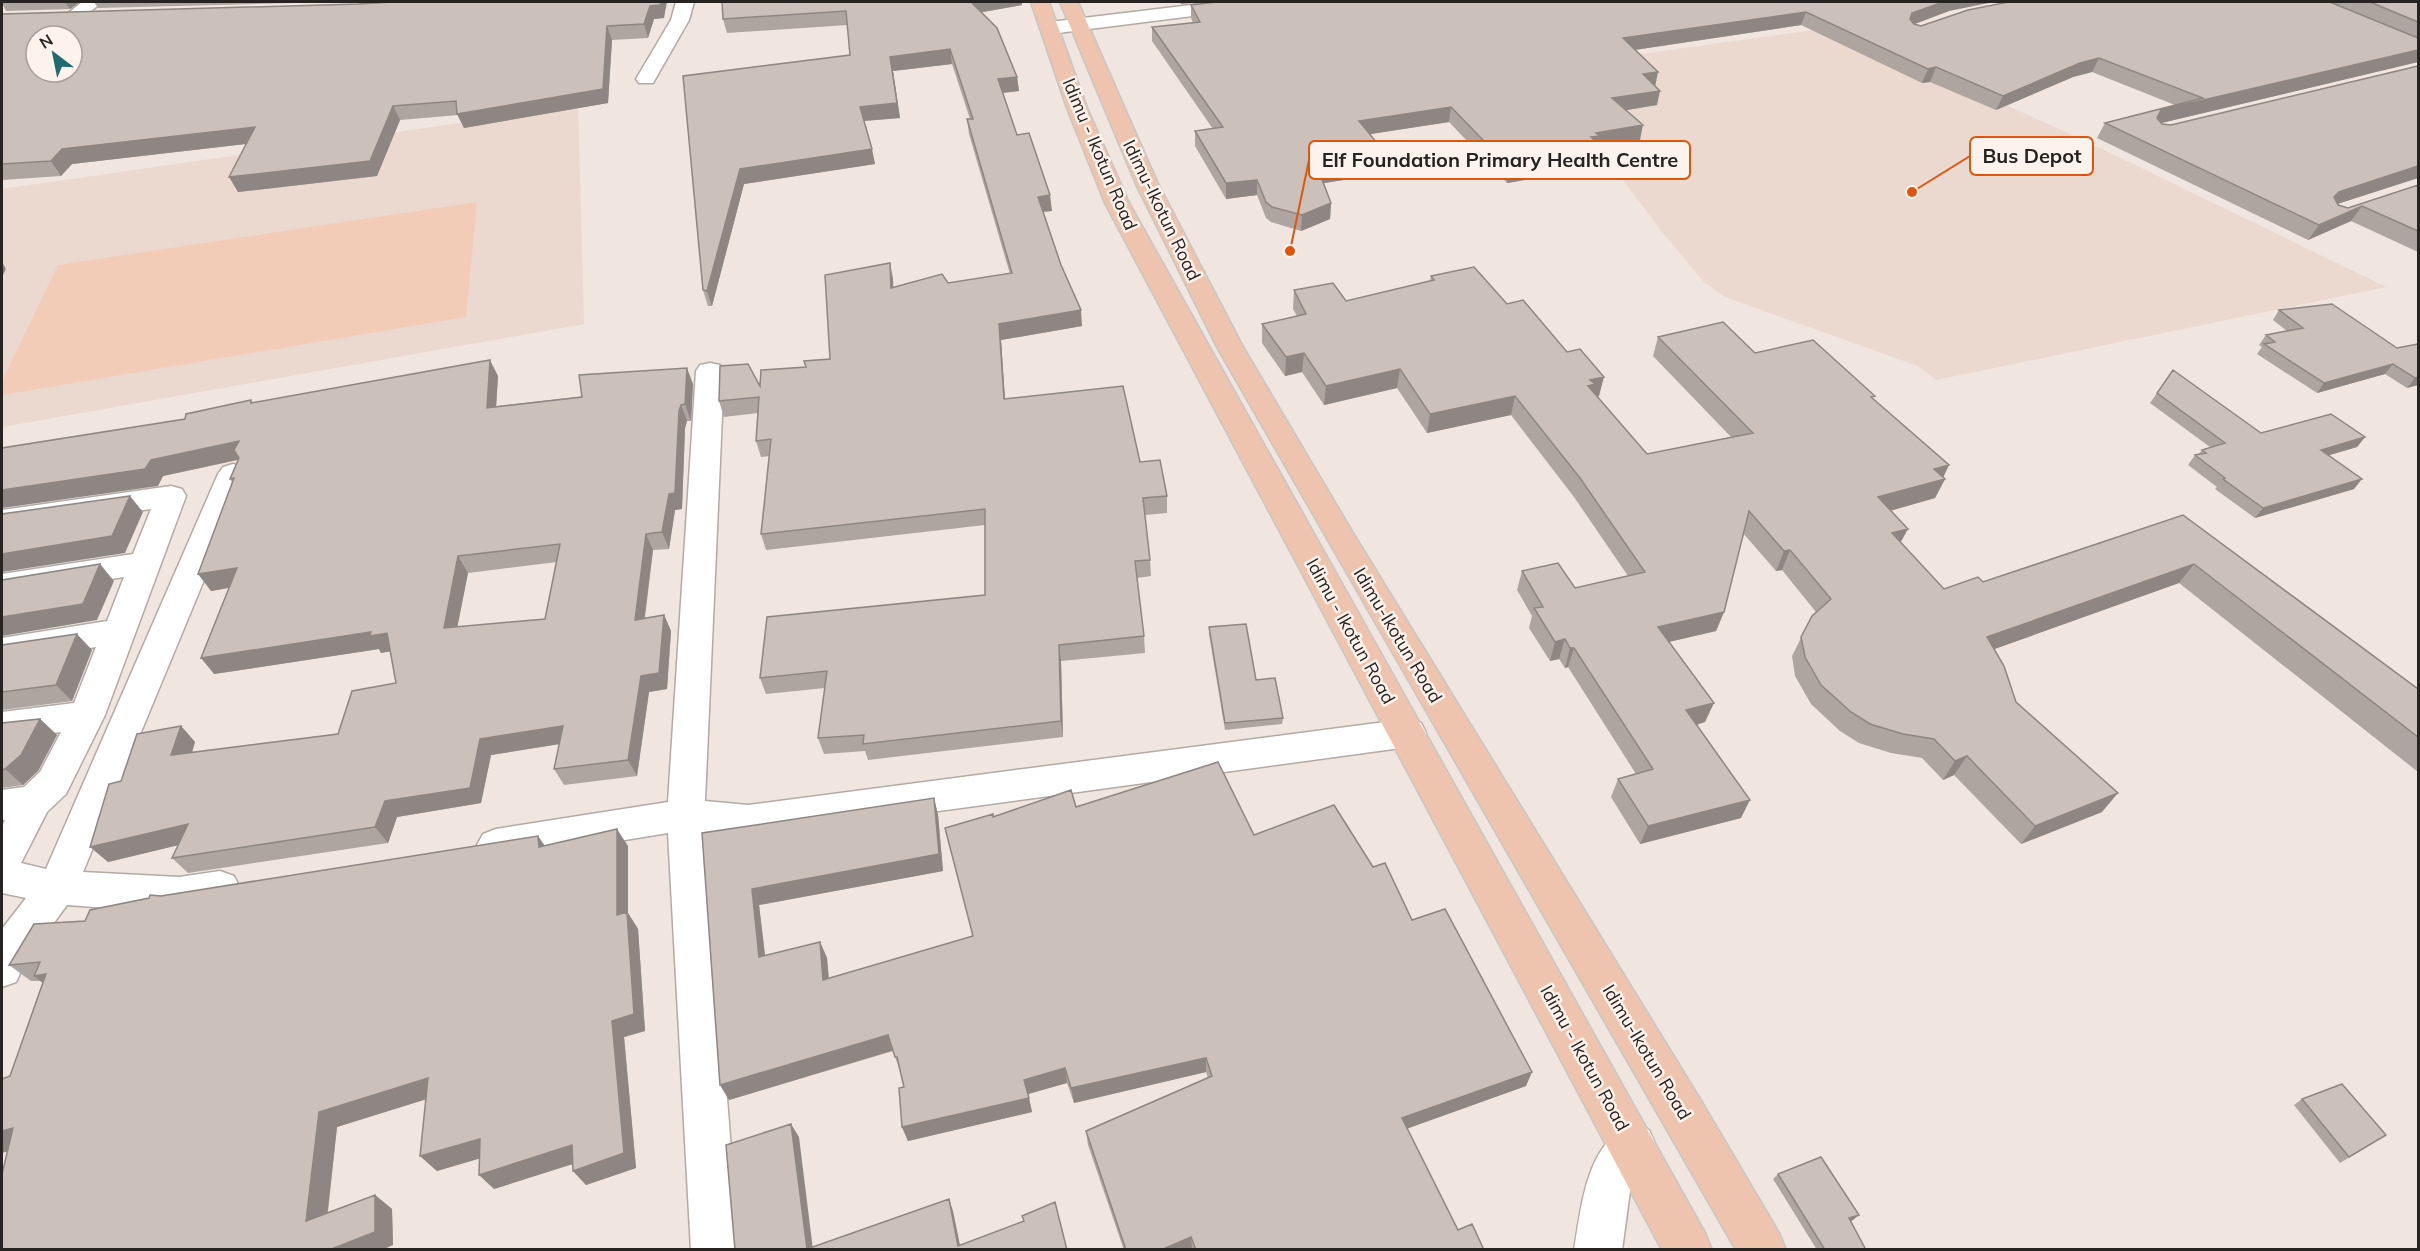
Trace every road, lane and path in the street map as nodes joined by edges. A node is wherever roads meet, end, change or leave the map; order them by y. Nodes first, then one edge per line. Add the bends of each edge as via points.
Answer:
1 (93, 2) edge
2 (685, 2) edge
3 (1256, 2) edge
4 (1059, 14) edge
5 (70, 19) edge
6 (646, 79) dead end
7 (710, 371) dead end
8 (233, 474) edge
9 (2, 520) edge
10 (146, 563) junction
11 (2, 585) edge
12 (120, 631) junction
13 (1396, 631) junction
14 (1356, 639) junction
15 (2, 650) edge
16 (87, 715) junction
17 (2, 726) edge
18 (1407, 733) junction
19 (17, 803) edge
20 (686, 815) junction
21 (462, 850) edge
22 (2, 862) edge
23 (2, 876) edge
24 (250, 883) edge
25 (57, 888) junction
26 (2, 969) edge
27 (1633, 1146) junction
28 (715, 1250) edge
29 (1598, 1250) edge
30 (1688, 1250) edge
31 (1762, 1250) edge

1 - 5 street
2 - 6 street via 680,20
3 - 4 street
4 - 13 main road, Idimu-Ikotun Road via 1202,294
4 - 14 main road, Idimu - Ikotun Road via 1077,108 1117,202
7 - 20 street
8 - 25 street
9 - 10 street via 171,496
10 - 11 street
10 - 12 street
12 - 15 street
12 - 16 street
13 - 14 main road
13 - 31 main road, Idimu-Ikotun Road
14 - 18 main road, Idimu - Ikotun Road
16 - 17 street
16 - 19 street via 53,783
18 - 20 street via 748,821
18 - 27 main road, Idimu - Ikotun Road
19 - 22 street
20 - 21 street
20 - 28 street
23 - 25 street
24 - 25 street via 179,894
25 - 26 street via 9,951
27 - 29 street via 1608,1184
27 - 30 main road, Idimu - Ikotun Road

